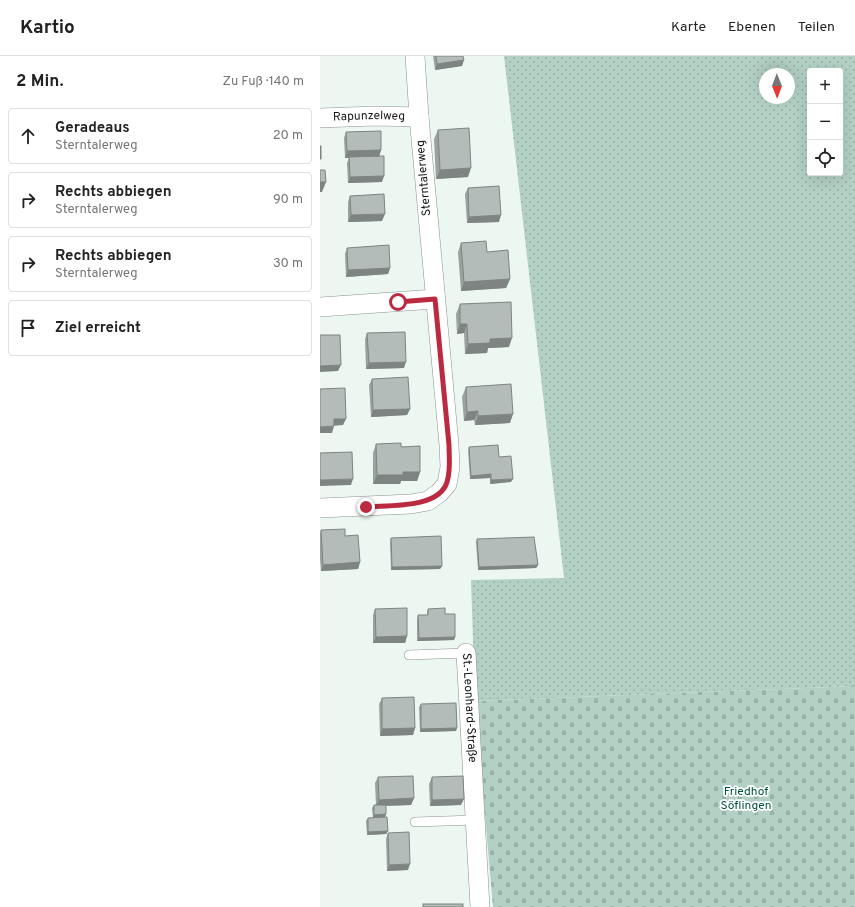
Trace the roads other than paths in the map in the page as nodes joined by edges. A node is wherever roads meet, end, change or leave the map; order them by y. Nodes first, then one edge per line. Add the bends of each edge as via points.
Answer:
1 (415, 56) edge
2 (419, 117) junction
3 (320, 118) edge
4 (435, 299) junction
5 (320, 307) edge
6 (320, 508) edge
7 (466, 653) joint
8 (409, 655) dead end
9 (475, 820) junction
10 (414, 822) dead end
11 (480, 907) edge

1 - 2 street, Sterntalerweg
2 - 3 street, Rapunzelweg
2 - 4 street, Sterntalerweg
4 - 5 street
4 - 6 street, Sterntalerweg via 449,445 450,467 447,484 440,493 428,501
7 - 8 lane, St.-Leonhard-Straße
7 - 9 street, St.-Leonhard-Straße
9 - 10 lane
9 - 11 street, St.-Leonhard-Straße

